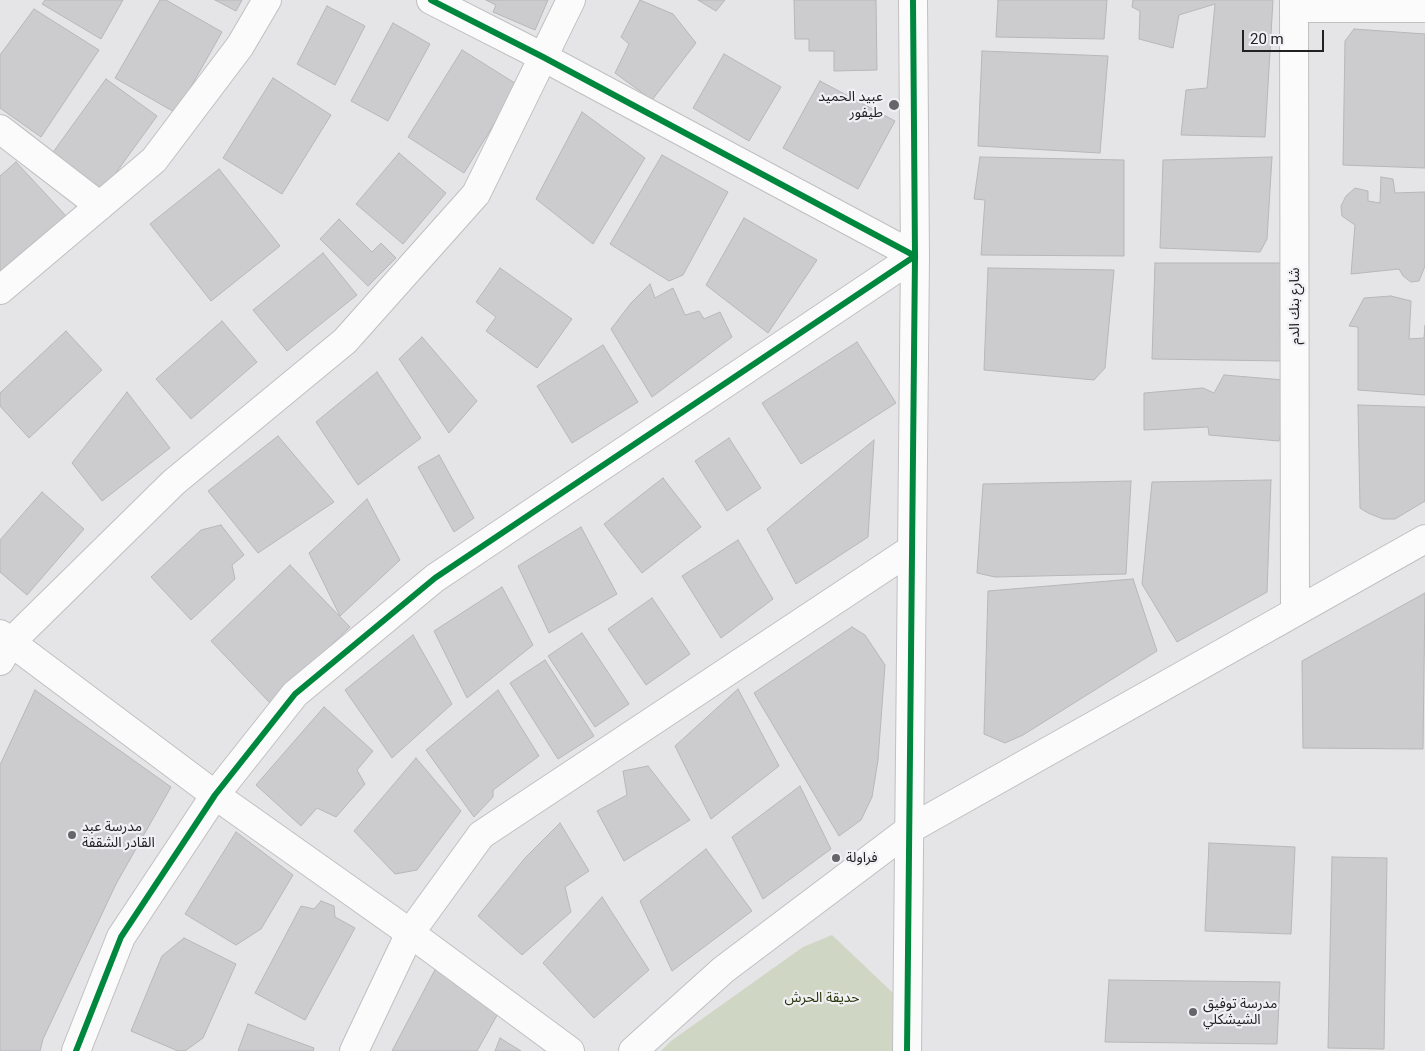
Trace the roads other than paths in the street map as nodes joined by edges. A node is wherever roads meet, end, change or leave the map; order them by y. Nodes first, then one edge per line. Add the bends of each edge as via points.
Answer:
1 (267, 0) edge
2 (431, 0) edge
3 (571, 0) edge
4 (913, 0) edge
5 (1294, 4) edge
6 (1425, 8) edge
7 (543, 57) junction
8 (0, 129) edge
9 (100, 206) junction
10 (915, 256) junction
11 (0, 290) edge
12 (1425, 539) edge
13 (912, 549) junction
14 (1295, 612) junction
15 (4, 646) edge
16 (215, 795) junction
17 (910, 829) junction
18 (410, 933) junction
19 (76, 1051) edge
20 (354, 1051) edge
21 (570, 1051) edge
22 (633, 1051) edge
23 (907, 1051) edge

1 - 9 street via 240,46 154,160
2 - 7 street
3 - 7 street
4 - 10 street
5 - 6 street
5 - 14 street, شارع بنك الدم
7 - 10 street
7 - 15 street via 476,194 345,341 174,482
8 - 9 street
9 - 11 street
10 - 13 street
10 - 16 street via 434,578 295,694
12 - 14 street
13 - 17 street
13 - 18 street via 482,835
14 - 17 street
15 - 16 street
16 - 18 street
16 - 19 street via 121,936
17 - 22 street via 723,970
17 - 23 street
18 - 20 street
18 - 21 street

